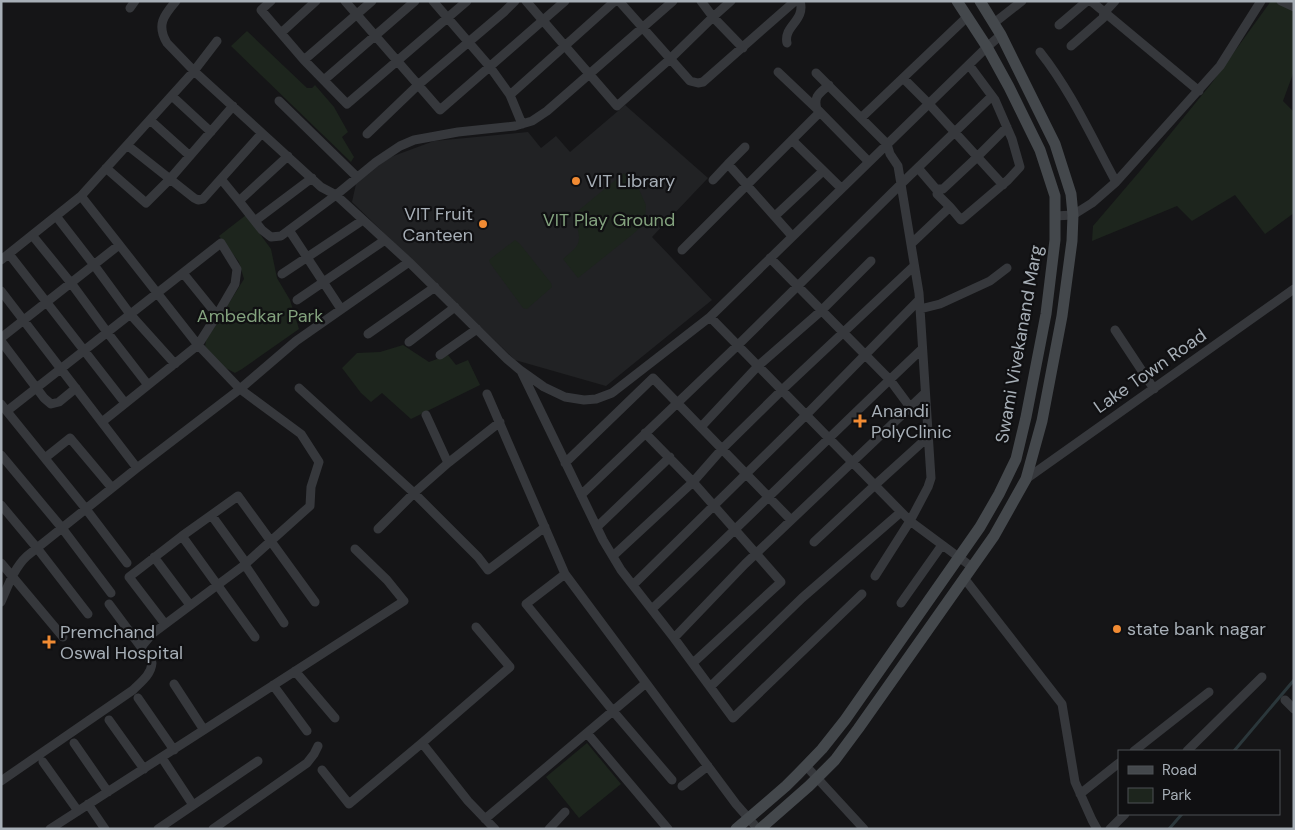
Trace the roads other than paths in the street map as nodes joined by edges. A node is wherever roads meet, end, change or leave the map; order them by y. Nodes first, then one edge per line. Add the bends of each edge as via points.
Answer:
1 (176, 1) edge
2 (271, 1) edge
3 (316, 1) edge
4 (345, 1) edge
5 (372, 1) edge
6 (415, 1) edge
7 (434, 1) edge
8 (467, 1) edge
9 (515, 1) edge
10 (526, 1) edge
11 (565, 1) edge
12 (615, 1) edge
13 (619, 1) edge
14 (673, 1) edge
15 (702, 1) edge
16 (731, 1) edge
17 (795, 1) edge
18 (800, 1) edge
19 (957, 1) edge
20 (980, 1) edge
21 (1022, 1) edge
22 (1087, 1) edge
23 (1091, 1) edge
24 (1115, 1) edge
25 (1261, 1) edge
26 (1281, 1) edge
27 (1294, 7) edge
28 (1104, 13) junction
29 (357, 14) junction
30 (713, 16) junction
31 (967, 16) junction
32 (448, 18) junction
33 (543, 21) junction
34 (994, 23) junction
35 (1059, 26) dead end
36 (642, 28) junction
37 (281, 32) junction
38 (1000, 35) junction
39 (376, 36) junction
40 (217, 41) dead end
41 (468, 42) junction
42 (787, 43) dead end
43 (565, 46) junction
44 (1071, 46) dead end
45 (987, 47) junction
46 (743, 48) junction
47 (1040, 52) dead end
48 (670, 59) junction
49 (304, 60) junction
50 (398, 61) junction
51 (969, 65) junction
52 (490, 66) junction
53 (194, 71) junction
54 (778, 72) dead end
55 (816, 73) dead end
56 (589, 74) junction
57 (902, 78) junction
58 (324, 80) junction
59 (418, 85) junction
60 (829, 85) junction
61 (1199, 90) junction
62 (510, 95) junction
63 (172, 96) junction
64 (992, 96) junction
65 (279, 101) dead end
66 (929, 104) junction
67 (233, 106) junction
68 (818, 111) junction
69 (861, 118) junction
70 (150, 120) junction
71 (522, 124) junction
72 (1007, 127) junction
73 (211, 132) junction
74 (955, 132) junction
75 (262, 133) junction
76 (367, 134) dead end
77 (792, 140) junction
78 (887, 144) junction
79 (127, 145) junction
80 (745, 146) dead end
81 (190, 156) junction
82 (288, 156) junction
83 (977, 157) junction
84 (869, 162) junction
85 (728, 164) junction
86 (106, 168) junction
87 (918, 168) junction
88 (823, 171) junction
89 (357, 177) junction
90 (312, 178) junction
91 (221, 179) junction
92 (169, 180) junction
93 (712, 180) dead end
94 (1116, 182) junction
95 (901, 184) junction
96 (1003, 184) junction
97 (747, 185) junction
98 (841, 188) junction
99 (937, 194) dead end
100 (336, 195) junction
101 (80, 196) junction
102 (239, 201) junction
103 (950, 207) junction
104 (1073, 215) junction
105 (56, 216) junction
106 (775, 216) junction
107 (1055, 216) junction
108 (363, 220) junction
109 (255, 221) junction
110 (289, 230) junction
111 (32, 235) junction
112 (792, 236) junction
113 (385, 240) junction
114 (911, 244) junction
115 (119, 246) junction
116 (682, 250) dead end
117 (9, 254) junction
118 (307, 257) junction
119 (770, 258) junction
120 (1, 260) edge
121 (871, 261) dead end
122 (409, 262) junction
123 (94, 265) junction
124 (914, 266) junction
125 (1007, 268) dead end
126 (183, 273) junction
127 (282, 274) dead end
128 (72, 283) junction
129 (324, 283) junction
130 (798, 286) junction
131 (435, 287) junction
132 (1294, 289) edge
133 (1, 291) edge
134 (157, 293) junction
135 (297, 300) dead end
136 (47, 302) junction
137 (919, 305) junction
138 (454, 307) junction
139 (341, 309) junction
140 (821, 310) junction
141 (130, 314) junction
142 (217, 314) junction
143 (710, 317) junction
144 (24, 320) junction
145 (477, 329) junction
146 (1115, 330) dead end
147 (107, 332) junction
148 (843, 333) junction
149 (368, 334) dead end
150 (1, 339) edge
151 (409, 342) dead end
152 (198, 345) junction
153 (738, 345) junction
154 (922, 349) junction
155 (84, 351) junction
156 (440, 355) dead end
157 (865, 356) junction
158 (175, 364) junction
159 (758, 366) junction
160 (61, 369) junction
161 (520, 370) junction
162 (890, 380) junction
163 (148, 385) junction
164 (36, 388) junction
165 (76, 388) junction
166 (299, 388) dead end
167 (240, 389) junction
168 (1154, 389) junction
169 (782, 390) junction
170 (925, 393) junction
171 (487, 394) dead end
172 (125, 403) junction
173 (677, 403) junction
174 (910, 407) junction
175 (4, 408) edge
176 (426, 415) dead end
177 (806, 415) junction
178 (102, 422) junction
179 (500, 422) junction
180 (701, 427) junction
181 (645, 433) junction
182 (928, 437) junction
183 (829, 438) junction
184 (722, 449) junction
185 (1, 455) edge
186 (670, 457) junction
187 (45, 458) junction
188 (853, 462) junction
189 (448, 463) junction
190 (566, 463) junction
191 (137, 468) junction
192 (746, 473) junction
193 (1026, 479) junction
194 (693, 482) junction
195 (875, 485) junction
196 (112, 488) junction
197 (414, 493) junction
198 (581, 495) junction
199 (769, 497) junction
200 (1, 505) edge
201 (714, 505) junction
202 (86, 509) junction
203 (901, 512) junction
204 (212, 516) junction
205 (791, 520) junction
206 (910, 521) junction
207 (545, 527) junction
208 (597, 527) junction
209 (62, 528) junction
210 (378, 529) dead end
211 (736, 530) junction
212 (182, 536) junction
213 (271, 542) junction
214 (814, 542) dead end
215 (942, 545) junction
216 (37, 548) junction
217 (355, 548) dead end
218 (756, 554) junction
219 (613, 556) junction
220 (154, 557) junction
221 (959, 558) junction
222 (1, 562) edge
223 (126, 563) dead end
224 (245, 564) junction
225 (972, 568) junction
226 (565, 574) junction
227 (12, 576) junction
228 (875, 576) dead end
229 (964, 578) junction
230 (218, 585) junction
231 (632, 585) junction
232 (112, 592) dead end
233 (862, 594) dead end
234 (1, 602) edge
235 (315, 602) dead end
236 (900, 603) dead end
237 (109, 604) dead end
238 (190, 605) junction
239 (652, 609) junction
240 (88, 614) dead end
241 (284, 623) dead end
242 (165, 624) junction
243 (476, 627) dead end
244 (64, 637) dead end
245 (254, 637) dead end
246 (674, 638) junction
247 (141, 648) junction
248 (693, 663) junction
249 (295, 671) junction
250 (1262, 677) dead end
251 (646, 683) junction
252 (174, 684) dead end
253 (273, 685) junction
254 (710, 687) junction
255 (1209, 692) dead end
256 (138, 698) dead end
257 (1285, 700) dead end
258 (1294, 709) edge
259 (613, 711) junction
260 (335, 718) dead end
261 (109, 720) dead end
262 (204, 730) junction
263 (307, 731) dead end
264 (587, 733) junction
265 (74, 743) dead end
266 (422, 743) junction
267 (318, 746) dead end
268 (174, 750) junction
269 (1135, 750) edge
270 (1188, 750) edge
271 (162, 758) junction
272 (258, 761) dead end
273 (43, 762) dead end
274 (1118, 764) edge
275 (708, 766) junction
276 (806, 766) junction
277 (144, 769) junction
278 (322, 770) dead end
279 (817, 778) junction
280 (672, 780) dead end
281 (1, 781) edge
282 (682, 786) dead end
283 (108, 792) junction
284 (1080, 794) junction
285 (88, 804) junction
286 (193, 805) junction
287 (78, 811) junction
288 (565, 812) dead end
289 (1124, 815) edge
290 (748, 818) junction
291 (485, 819) junction
292 (50, 829) edge
293 (105, 829) edge
294 (158, 829) edge
295 (212, 829) edge
296 (495, 829) edge
297 (549, 829) edge
298 (668, 829) edge
299 (736, 829) edge
300 (759, 829) edge
301 (864, 829) edge
302 (1097, 829) edge
303 (1110, 829) edge

1 - 53 street via 163,19 162,32 167,43
2 - 37 street via 262,10
3 - 37 street
4 - 29 street
5 - 29 street
6 - 39 street
7 - 32 street
8 - 32 street
9 - 41 street
10 - 33 street
11 - 33 street
12 - 43 street
13 - 36 street
14 - 36 street
15 - 30 street
16 - 30 street
17 - 46 street
18 - 42 street via 801,12 788,32
19 - 31 main road, Swami Vivekanand Marg
20 - 34 main road, Swami Vivekanand Marg
21 - 34 street
22 - 35 street
23 - 28 street
24 - 28 street
25 - 61 street via 1220,66
26 - 27 street
28 - 44 street via 1103,18
28 - 61 street
29 - 39 street
29 - 49 street
30 - 46 street
30 - 48 street
31 - 45 main road, Swami Vivekanand Marg
31 - 57 street
32 - 41 street
32 - 50 street
33 - 43 street
33 - 52 street
34 - 38 main road, Swami Vivekanand Marg
36 - 48 street
36 - 56 street
37 - 49 street
38 - 45 street
38 - 104 main road, Swami Vivekanand Marg via 1055,144 1071,194
39 - 50 street
39 - 58 street
40 - 53 street
41 - 52 street
41 - 59 street
43 - 56 street
43 - 62 street
45 - 51 street
45 - 107 main road, Swami Vivekanand Marg via 1040,150 1055,196
46 - 48 street via 698,83 690,81
47 - 94 street via 1053,68
48 - 56 street via 617,106
49 - 58 street
50 - 58 street via 347,104
50 - 59 street
51 - 64 street
51 - 66 street
52 - 59 street via 440,110
52 - 62 street
53 - 63 street
53 - 67 street
54 - 68 street
55 - 60 street
56 - 71 street via 547,111
57 - 66 street
57 - 69 street
59 - 76 street
60 - 68 street via 816,98
60 - 69 street
61 - 94 street
62 - 71 street
63 - 70 street
63 - 73 street
64 - 72 street
64 - 74 street
65 - 89 street
66 - 74 street
66 - 78 street
67 - 73 street
67 - 75 street
68 - 77 street
68 - 84 street
69 - 78 street
70 - 79 street
70 - 81 street
71 - 89 street via 414,140 400,146
72 - 83 street
72 - 96 street via 1020,167
73 - 81 street
74 - 83 street
74 - 87 street
75 - 82 street
75 - 91 street
77 - 88 street
77 - 97 street
78 - 84 street
78 - 95 street via 898,166
79 - 86 street
79 - 92 street
80 - 85 street
81 - 92 street
82 - 90 street
82 - 102 street
83 - 87 street via 943,189 936,188
83 - 96 street
84 - 98 street
85 - 93 street
85 - 97 street
86 - 92 street via 146,203
86 - 101 street
87 - 95 street
88 - 98 street
88 - 106 street
89 - 100 street
90 - 100 street
90 - 109 street
91 - 92 street via 203,199 198,200
91 - 102 street
94 - 104 street
95 - 114 street
95 - 130 street
96 - 103 street via 961,220
97 - 106 street
97 - 116 street
98 - 112 street
99 - 103 street
100 - 108 street
100 - 110 street
101 - 105 street
101 - 115 street
102 - 109 street
103 - 114 street
104 - 107 street
104 - 193 main road, Swami Vivekanand Marg via 1062,316 1042,421
105 - 111 street
105 - 123 street
106 - 112 street
107 - 221 main road, Swami Vivekanand Marg via 1046,314 1016,459 980,527
108 - 113 street
108 - 118 street
109 - 110 street via 271,238
110 - 118 street
111 - 117 street
111 - 128 street
112 - 119 street
113 - 122 street
113 - 129 street
114 - 124 street
115 - 123 street
115 - 134 street
117 - 120 street
117 - 136 street
118 - 127 street
118 - 129 street
119 - 130 street
119 - 143 street
121 - 140 street
122 - 131 street
122 - 139 street
123 - 128 street
123 - 141 street
124 - 137 street
124 - 148 street
125 - 137 street via 990,281 940,304
126 - 134 street
126 - 142 street
126 - 142 street via 221,243 238,269 234,284
128 - 136 street
128 - 147 street
129 - 135 street
129 - 139 street
130 - 140 street
130 - 153 street
131 - 138 street
131 - 149 street
132 - 168 street, Lake Town Road
133 - 144 street
134 - 141 street
134 - 152 street
136 - 144 street
136 - 155 street
137 - 154 street
137 - 157 street
138 - 145 street
138 - 151 street
139 - 167 street via 296,341
140 - 148 street
140 - 159 street
141 - 147 street
141 - 158 street
142 - 152 street
143 - 153 street
143 - 161 street via 612,393 565,397
144 - 150 street
144 - 160 street
145 - 156 street
145 - 161 street
146 - 168 street
147 - 155 street
147 - 163 street
148 - 157 street
148 - 169 street
150 - 164 street
152 - 158 street
152 - 167 street
153 - 159 street
153 - 173 street
154 - 162 street
154 - 170 street
155 - 160 street
155 - 172 street
157 - 162 street
157 - 177 street
158 - 163 street
159 - 169 street
159 - 180 street
160 - 164 street
160 - 165 street
161 - 190 street
162 - 174 street
162 - 183 street
163 - 172 street
164 - 165 street via 51,404 59,402
164 - 175 street
165 - 178 street
166 - 197 street
167 - 191 street
167 - 213 street via 301,434 319,462 311,487 310,506
168 - 193 street, Lake Town Road
169 - 177 street
169 - 184 street
170 - 174 street
170 - 182 street
171 - 179 street
172 - 178 street
173 - 180 street
173 - 181 street
173 - 190 street via 653,378
174 - 188 street
175 - 187 street
176 - 189 street
177 - 183 street
177 - 192 street
178 - 191 street
179 - 189 street
179 - 207 street
180 - 184 street
181 - 186 street
181 - 198 street
182 - 195 street
182 - 206 street via 930,484
183 - 188 street
183 - 199 street
184 - 192 street
184 - 194 street
185 - 209 street
186 - 194 street
186 - 208 street
187 - 196 street via 70,438
187 - 202 street
188 - 195 street
188 - 205 street
189 - 197 street
190 - 198 street
191 - 196 street
192 - 199 street
192 - 201 street
193 - 225 main road, Swami Vivekanand Marg
194 - 201 street
194 - 219 street
195 - 203 street
195 - 214 street
196 - 202 street
197 - 207 street via 488,570
197 - 210 street
198 - 208 street
199 - 205 street
199 - 211 street
200 - 216 street
201 - 211 street
201 - 231 street
202 - 209 street
202 - 223 street
203 - 206 street
203 - 254 street via 802,598
204 - 212 street
204 - 213 street via 238,496
204 - 224 street
205 - 218 street
206 - 215 street
206 - 228 street
207 - 226 street
208 - 219 street
209 - 216 street
209 - 232 street
211 - 218 street
211 - 239 street
212 - 220 street
212 - 230 street
213 - 224 street
213 - 235 street
215 - 221 street
215 - 236 street
216 - 227 street via 23,559
216 - 240 street
217 - 249 street via 404,601
218 - 246 street
218 - 248 street via 781,582
219 - 231 street
220 - 238 street
220 - 242 street via 129,577
221 - 225 street
221 - 276 main road, Swami Vivekanand Marg via 844,720
222 - 227 street
224 - 230 street
224 - 241 street
225 - 229 main road, Swami Vivekanand Marg
226 - 251 street
226 - 259 street via 526,604
227 - 234 street
227 - 244 street
229 - 279 main road, Swami Vivekanand Marg via 858,730
229 - 284 street via 1062,704 1075,782
230 - 238 street
230 - 245 street
231 - 239 street
233 - 254 street via 733,718
237 - 247 street
238 - 242 street
239 - 246 street
242 - 247 street
243 - 266 street via 510,667
246 - 248 street
247 - 281 street via 152,667 133,690
248 - 254 street
249 - 253 street
249 - 260 street
250 - 270 street
251 - 259 street
251 - 275 street
252 - 262 street
253 - 262 street
253 - 263 street
255 - 269 street
256 - 268 street
257 - 258 street
259 - 264 street
259 - 280 street
261 - 277 street
262 - 268 street
264 - 291 street
264 - 298 street
265 - 283 street
266 - 278 street via 349,804
266 - 291 street
267 - 295 street via 307,762
268 - 271 street
271 - 277 street
271 - 286 street
272 - 286 street
273 - 287 street
274 - 284 street
275 - 282 street
275 - 290 street
276 - 279 street
276 - 290 main road, Swami Vivekanand Marg
277 - 283 street
279 - 300 main road, Swami Vivekanand Marg
279 - 301 street
283 - 285 street
284 - 302 street
285 - 287 street
285 - 293 street
286 - 294 street
287 - 292 street
288 - 297 street
289 - 303 street
290 - 299 main road, Swami Vivekanand Marg
290 - 300 street
291 - 296 street

